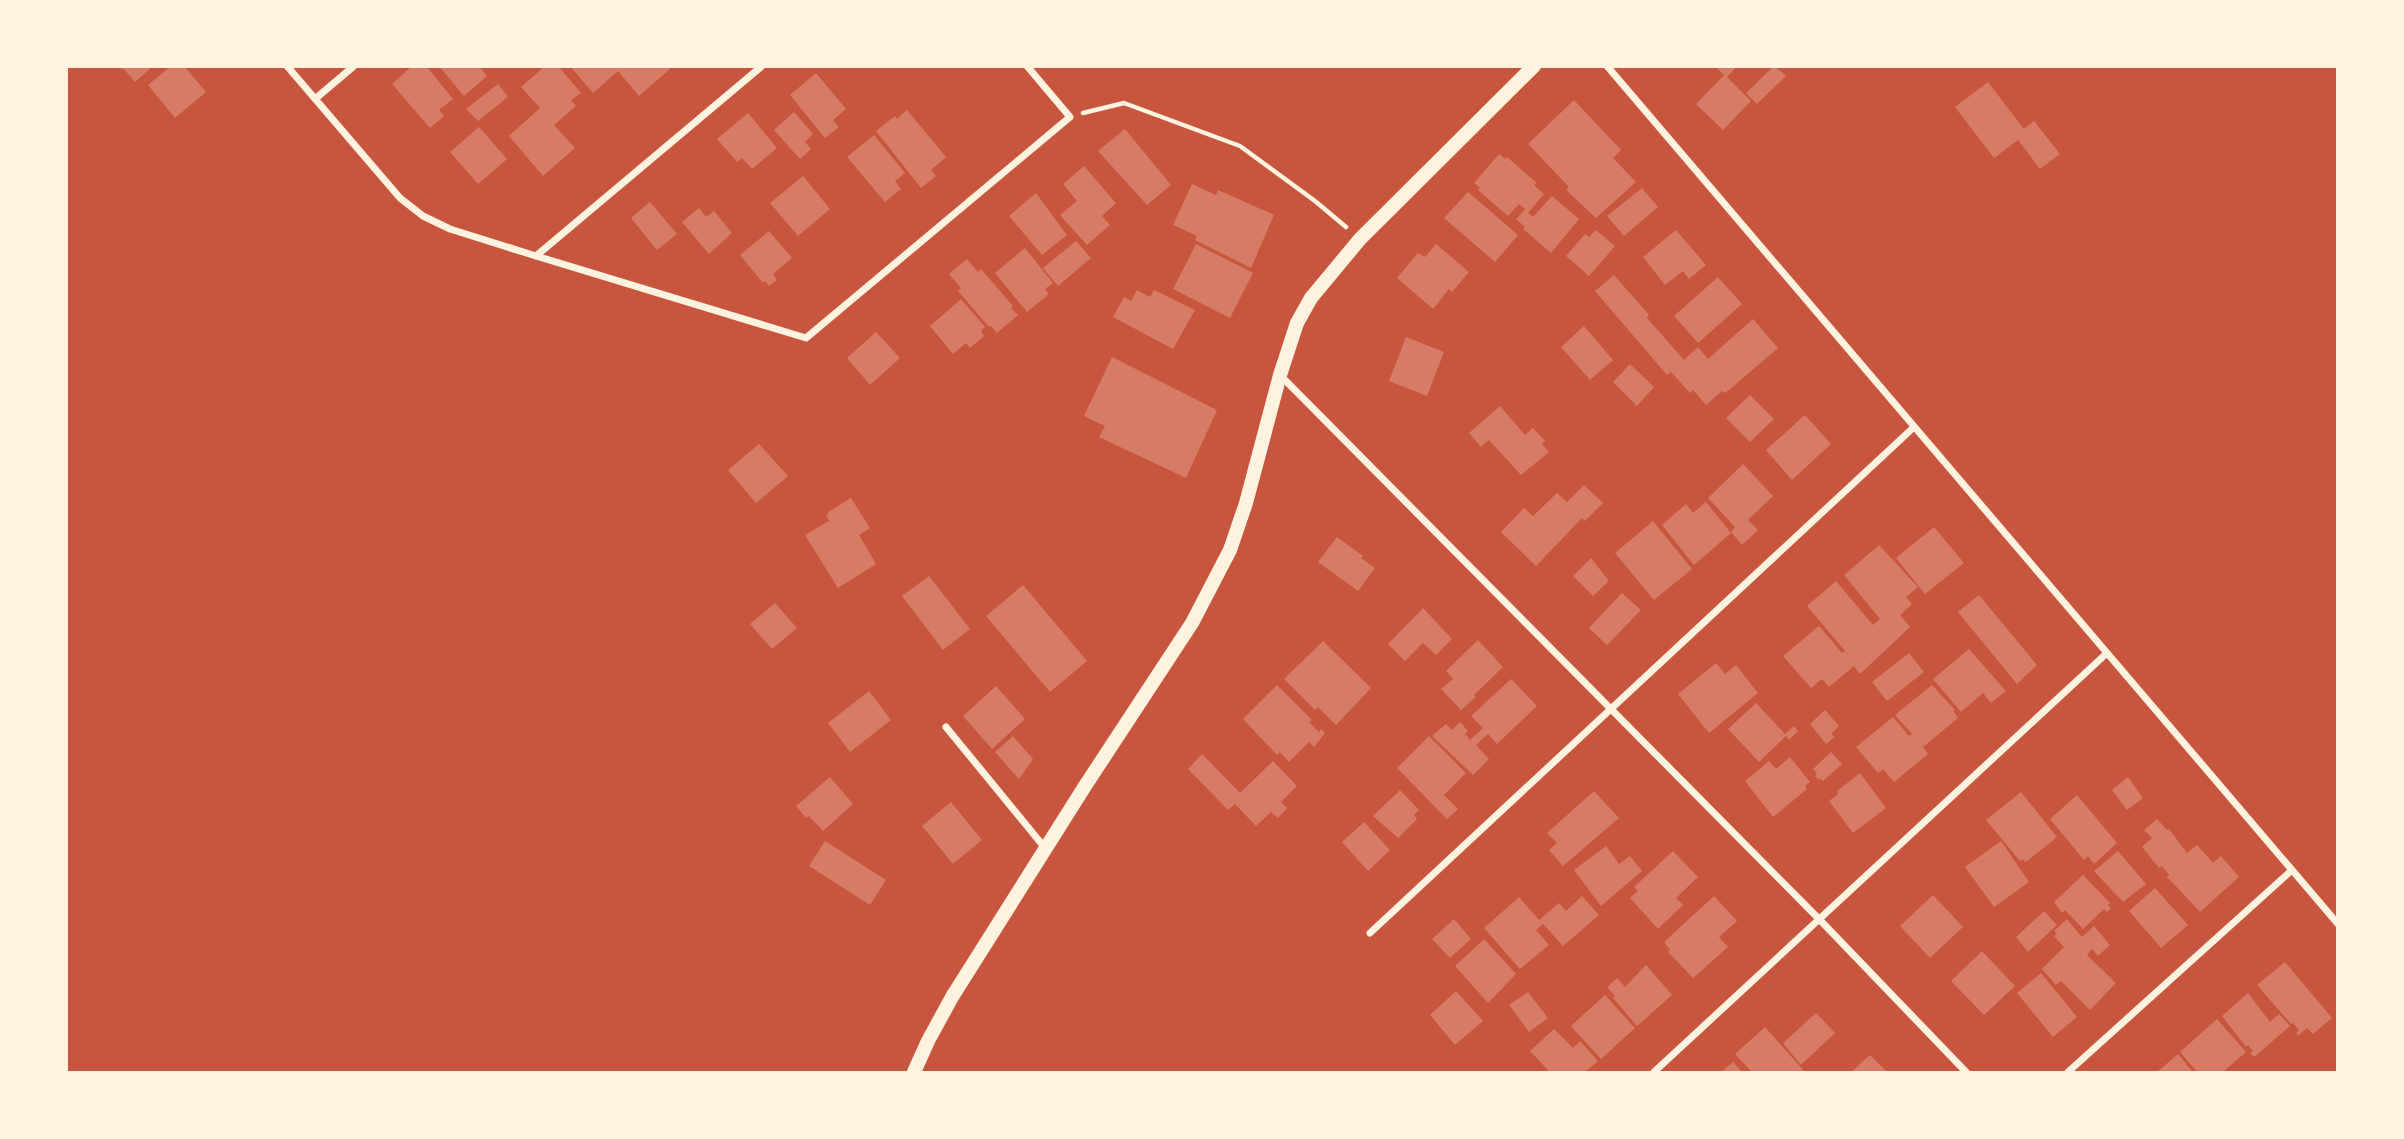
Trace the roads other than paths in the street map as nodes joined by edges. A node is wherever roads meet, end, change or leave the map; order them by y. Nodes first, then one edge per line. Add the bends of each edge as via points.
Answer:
1 (287, 66) edge
2 (354, 66) edge
3 (762, 66) edge
4 (1027, 66) edge
5 (1534, 66) edge
6 (1607, 66) edge
7 (315, 99) junction
8 (536, 256) junction
9 (1280, 375) junction
10 (1914, 427) junction
11 (2107, 653) junction
12 (1611, 709) junction
13 (946, 727) dead end
14 (1045, 849) junction
15 (2292, 870) junction
16 (1819, 919) junction
17 (2337, 924) edge
18 (1370, 933) dead end
19 (914, 1073) edge
20 (1654, 1073) edge
21 (1966, 1073) edge
22 (2068, 1073) edge

1 - 7 street
2 - 7 street
3 - 8 street
4 - 8 street via 1070,117 806,338
5 - 9 main road via 1360,239 1311,298 1297,323
6 - 10 street
7 - 8 street via 400,198 423,216
9 - 12 street
9 - 14 main road via 1230,550 1192,623
10 - 11 street
10 - 12 street
11 - 15 street
11 - 16 street
12 - 16 street
12 - 18 street
13 - 14 street
14 - 19 main road via 953,996
15 - 17 street
15 - 22 street
16 - 20 street
16 - 21 street

